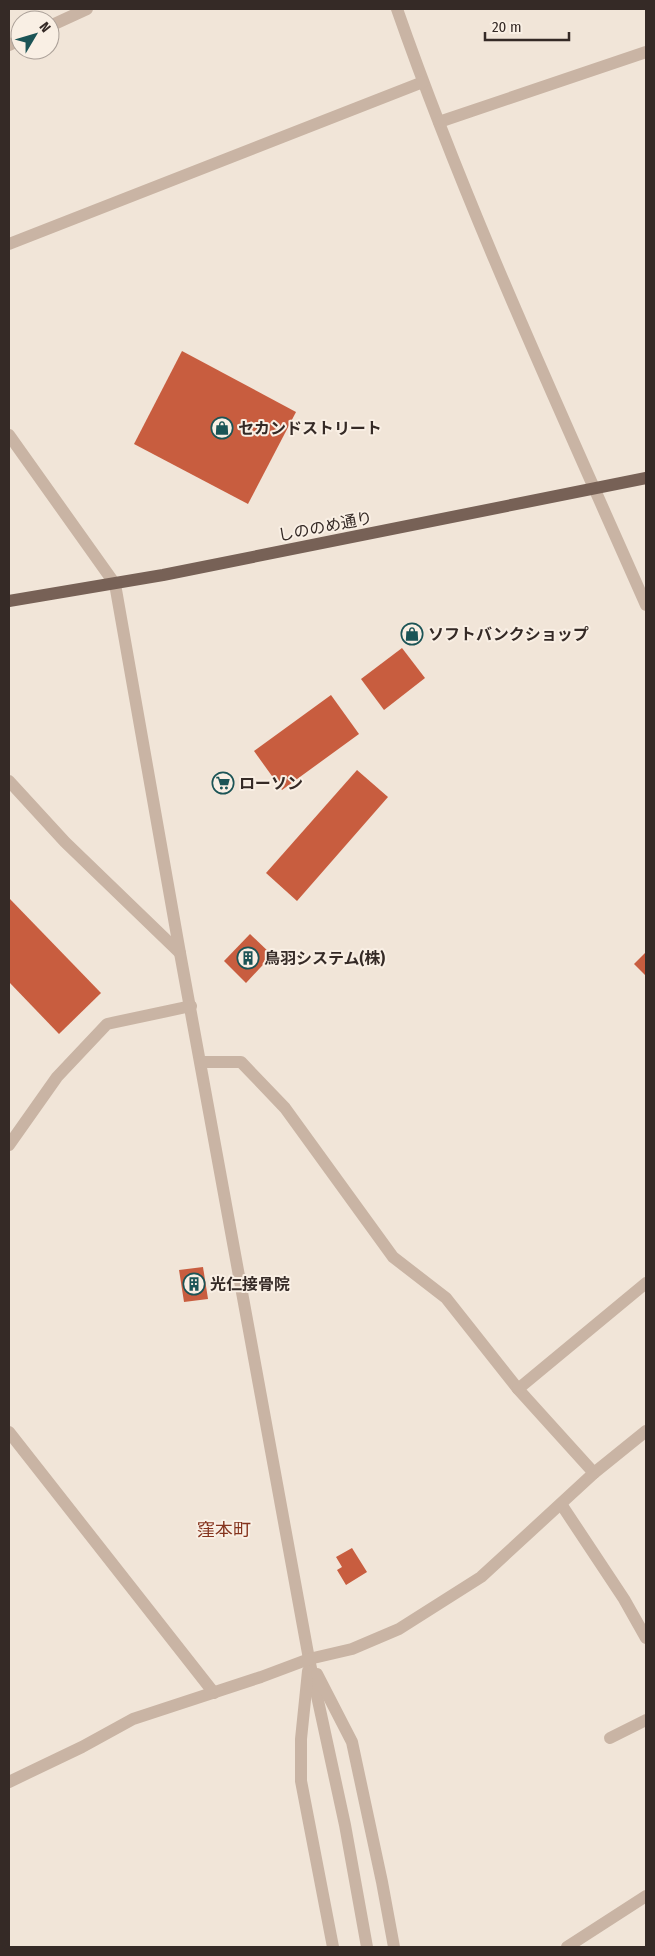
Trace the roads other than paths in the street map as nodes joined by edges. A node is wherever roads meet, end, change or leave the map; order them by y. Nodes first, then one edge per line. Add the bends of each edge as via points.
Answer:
1 (87, 9) edge
2 (397, 9) edge
3 (60, 21) edge
4 (646, 52) edge
5 (423, 82) junction
6 (439, 122) junction
7 (9, 244) edge
8 (9, 435) edge
9 (646, 478) edge
10 (594, 489) junction
11 (115, 584) junction
12 (9, 601) edge
13 (646, 605) edge
14 (9, 781) edge
15 (180, 952) junction
16 (191, 1006) junction
17 (201, 1062) junction
18 (9, 1145) edge
19 (646, 1283) edge
20 (518, 1389) junction
21 (646, 1431) edge
22 (9, 1432) edge
23 (594, 1474) junction
24 (561, 1504) junction
25 (646, 1638) edge
26 (309, 1659) junction
27 (214, 1693) junction
28 (646, 1720) edge
29 (610, 1738) dead end
30 (9, 1782) edge
31 (646, 1896) edge
32 (333, 1947) edge
33 (367, 1947) edge
34 (394, 1947) edge
35 (567, 1947) edge

1 - 3 street
2 - 5 street
4 - 6 street
5 - 6 street
5 - 7 street
6 - 10 street
8 - 11 street
9 - 10 main road, しののめ通り
10 - 11 main road, しののめ通り
10 - 13 street
11 - 12 main road, しののめ通り
11 - 15 street
14 - 15 street via 65,842
15 - 16 street
16 - 17 street
16 - 18 street via 107,1024 57,1077
17 - 20 street via 241,1062 285,1108 393,1257 446,1298
17 - 26 street
19 - 20 street
20 - 23 street
21 - 23 street
22 - 27 street
23 - 24 street
24 - 25 street
24 - 26 street via 481,1577 399,1629 352,1649
26 - 27 street
26 - 32 street via 301,1781
26 - 33 street
26 - 34 street via 352,1742
27 - 30 street via 133,1719
28 - 29 street
31 - 35 street

